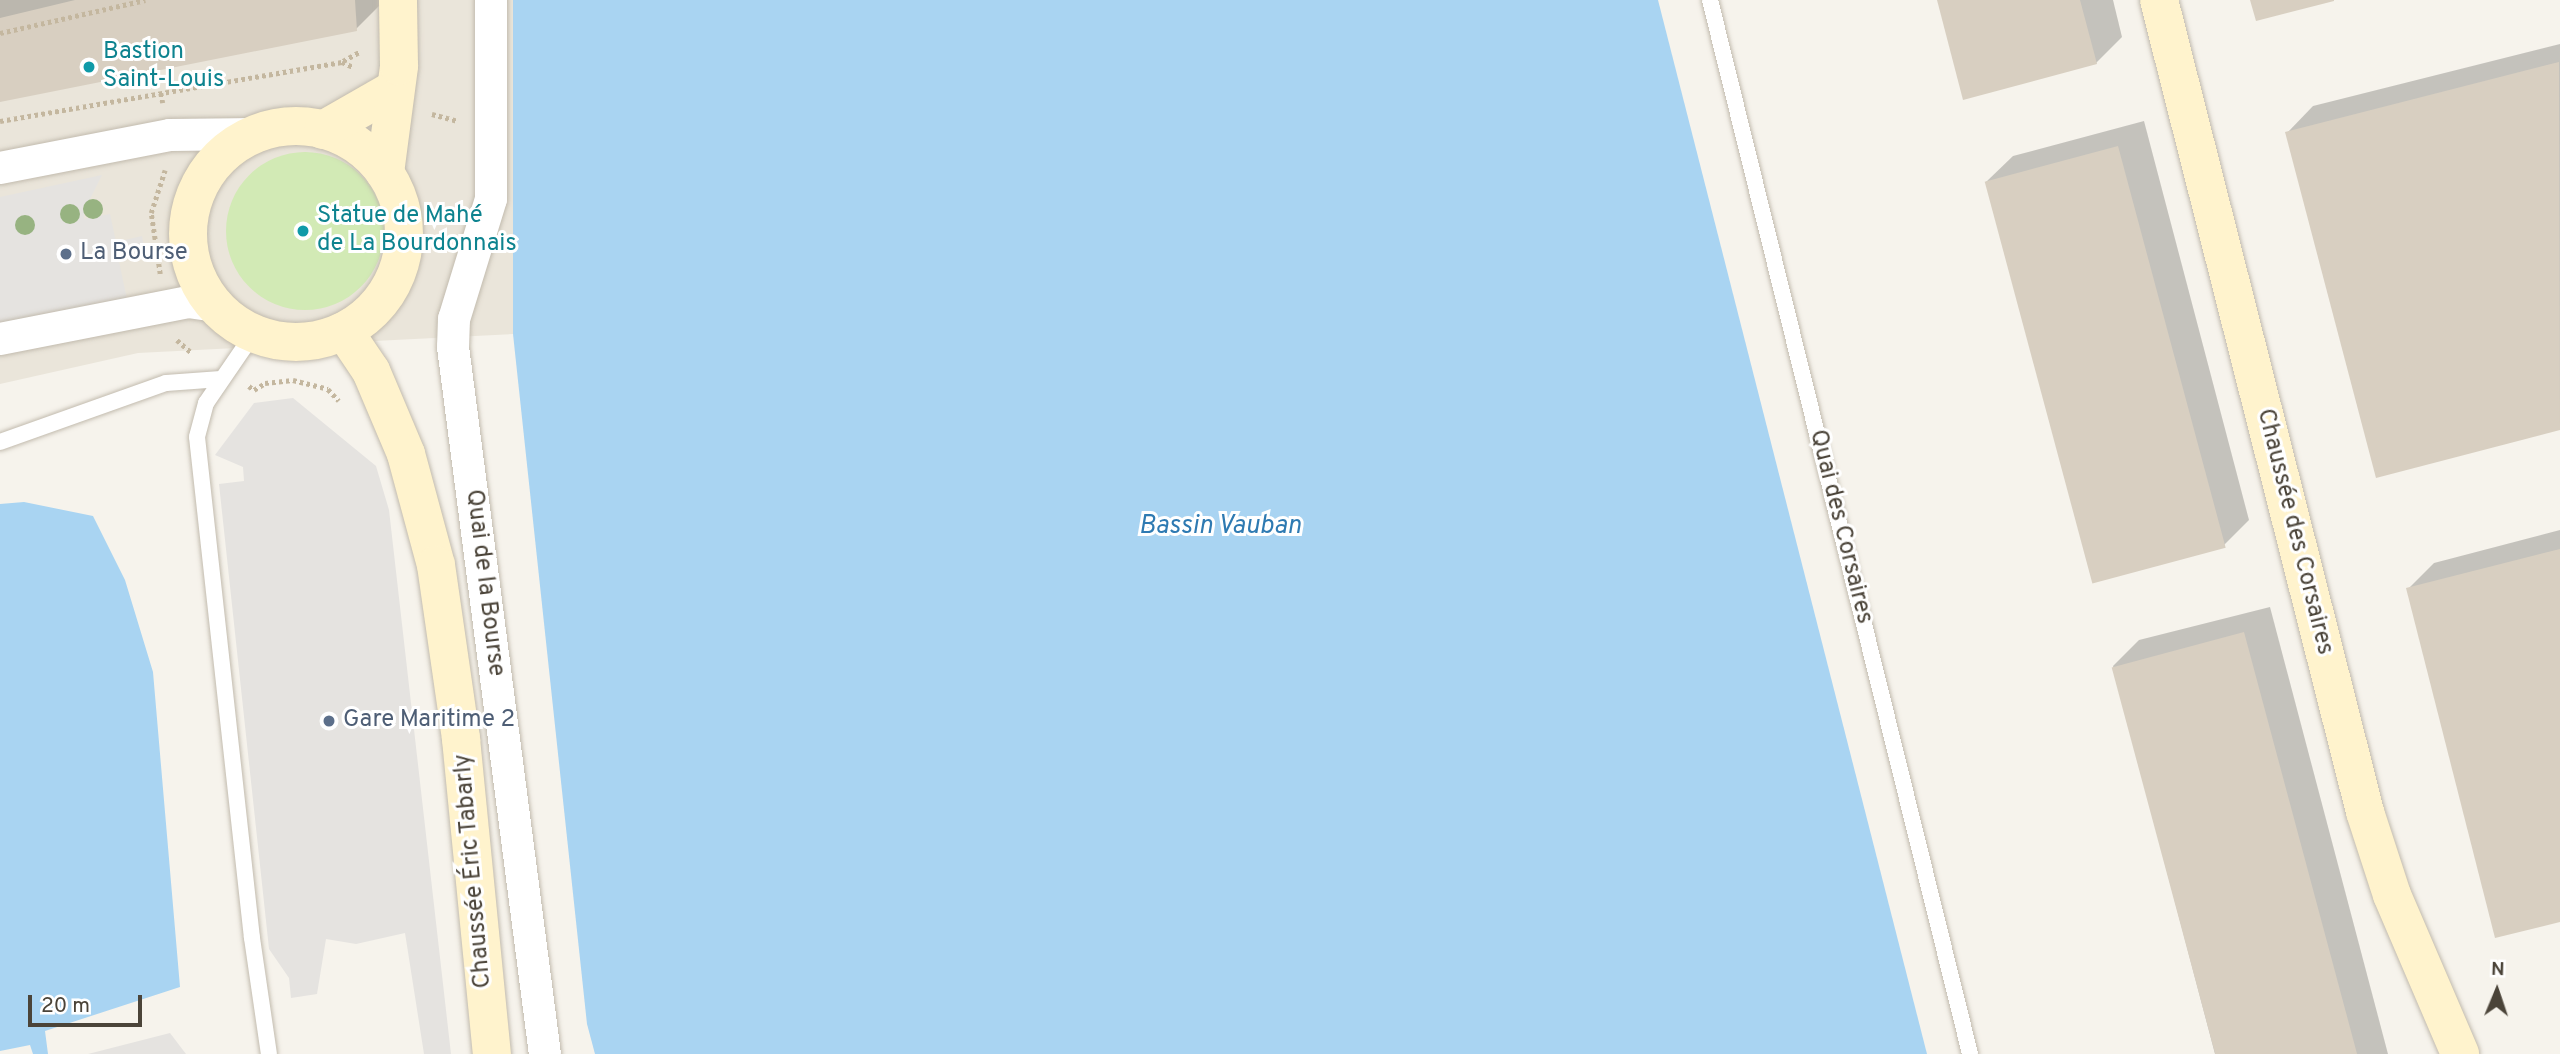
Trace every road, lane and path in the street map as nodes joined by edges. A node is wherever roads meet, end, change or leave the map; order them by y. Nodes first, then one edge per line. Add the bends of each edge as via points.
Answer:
1 (145, 0) edge
2 (398, 0) edge
3 (491, 0) edge
4 (1710, 0) edge
5 (2159, 0) edge
6 (0, 33) edge
7 (360, 71) dead end
8 (395, 89) junction
9 (161, 93) junction
10 (0, 121) edge
11 (323, 130) junction
12 (256, 134) junction
13 (170, 135) junction
14 (0, 168) edge
15 (385, 173) junction
16 (167, 306) junction
17 (216, 306) junction
18 (344, 331) junction
19 (254, 333) junction
20 (0, 339) edge
21 (221, 379) junction
22 (0, 442) edge
23 (269, 1054) edge
24 (492, 1054) edge
25 (545, 1054) edge
26 (1970, 1054) edge
27 (2460, 1054) edge

1 - 6 path
2 - 8 main road
3 - 25 street, Quai de la Bourse via 491,200 454,319 453,346
4 - 26 lane, Quai des Corsaires
5 - 27 main road, Chaussée des Corsaires via 2365,812 2392,895
7 - 9 path via 342,62
8 - 11 main road
8 - 15 main road
9 - 10 path
9 - 13 path
11 - 12 main road via 278,128
11 - 15 main road via 358,146
12 - 13 street
12 - 17 main road via 216,162 193,204 190,253 199,281
13 - 14 street
13 - 16 path via 170,154 151,213
15 - 18 main road via 400,206 401,261 380,302
16 - 17 street via 188,302
16 - 20 street
17 - 19 main road
18 - 19 main road via 300,342
18 - 24 main road, Chaussée Éric Tabarly via 371,371 406,454 436,565 461,739
19 - 21 lane
21 - 22 lane via 166,383
21 - 23 lane via 206,403 197,437

